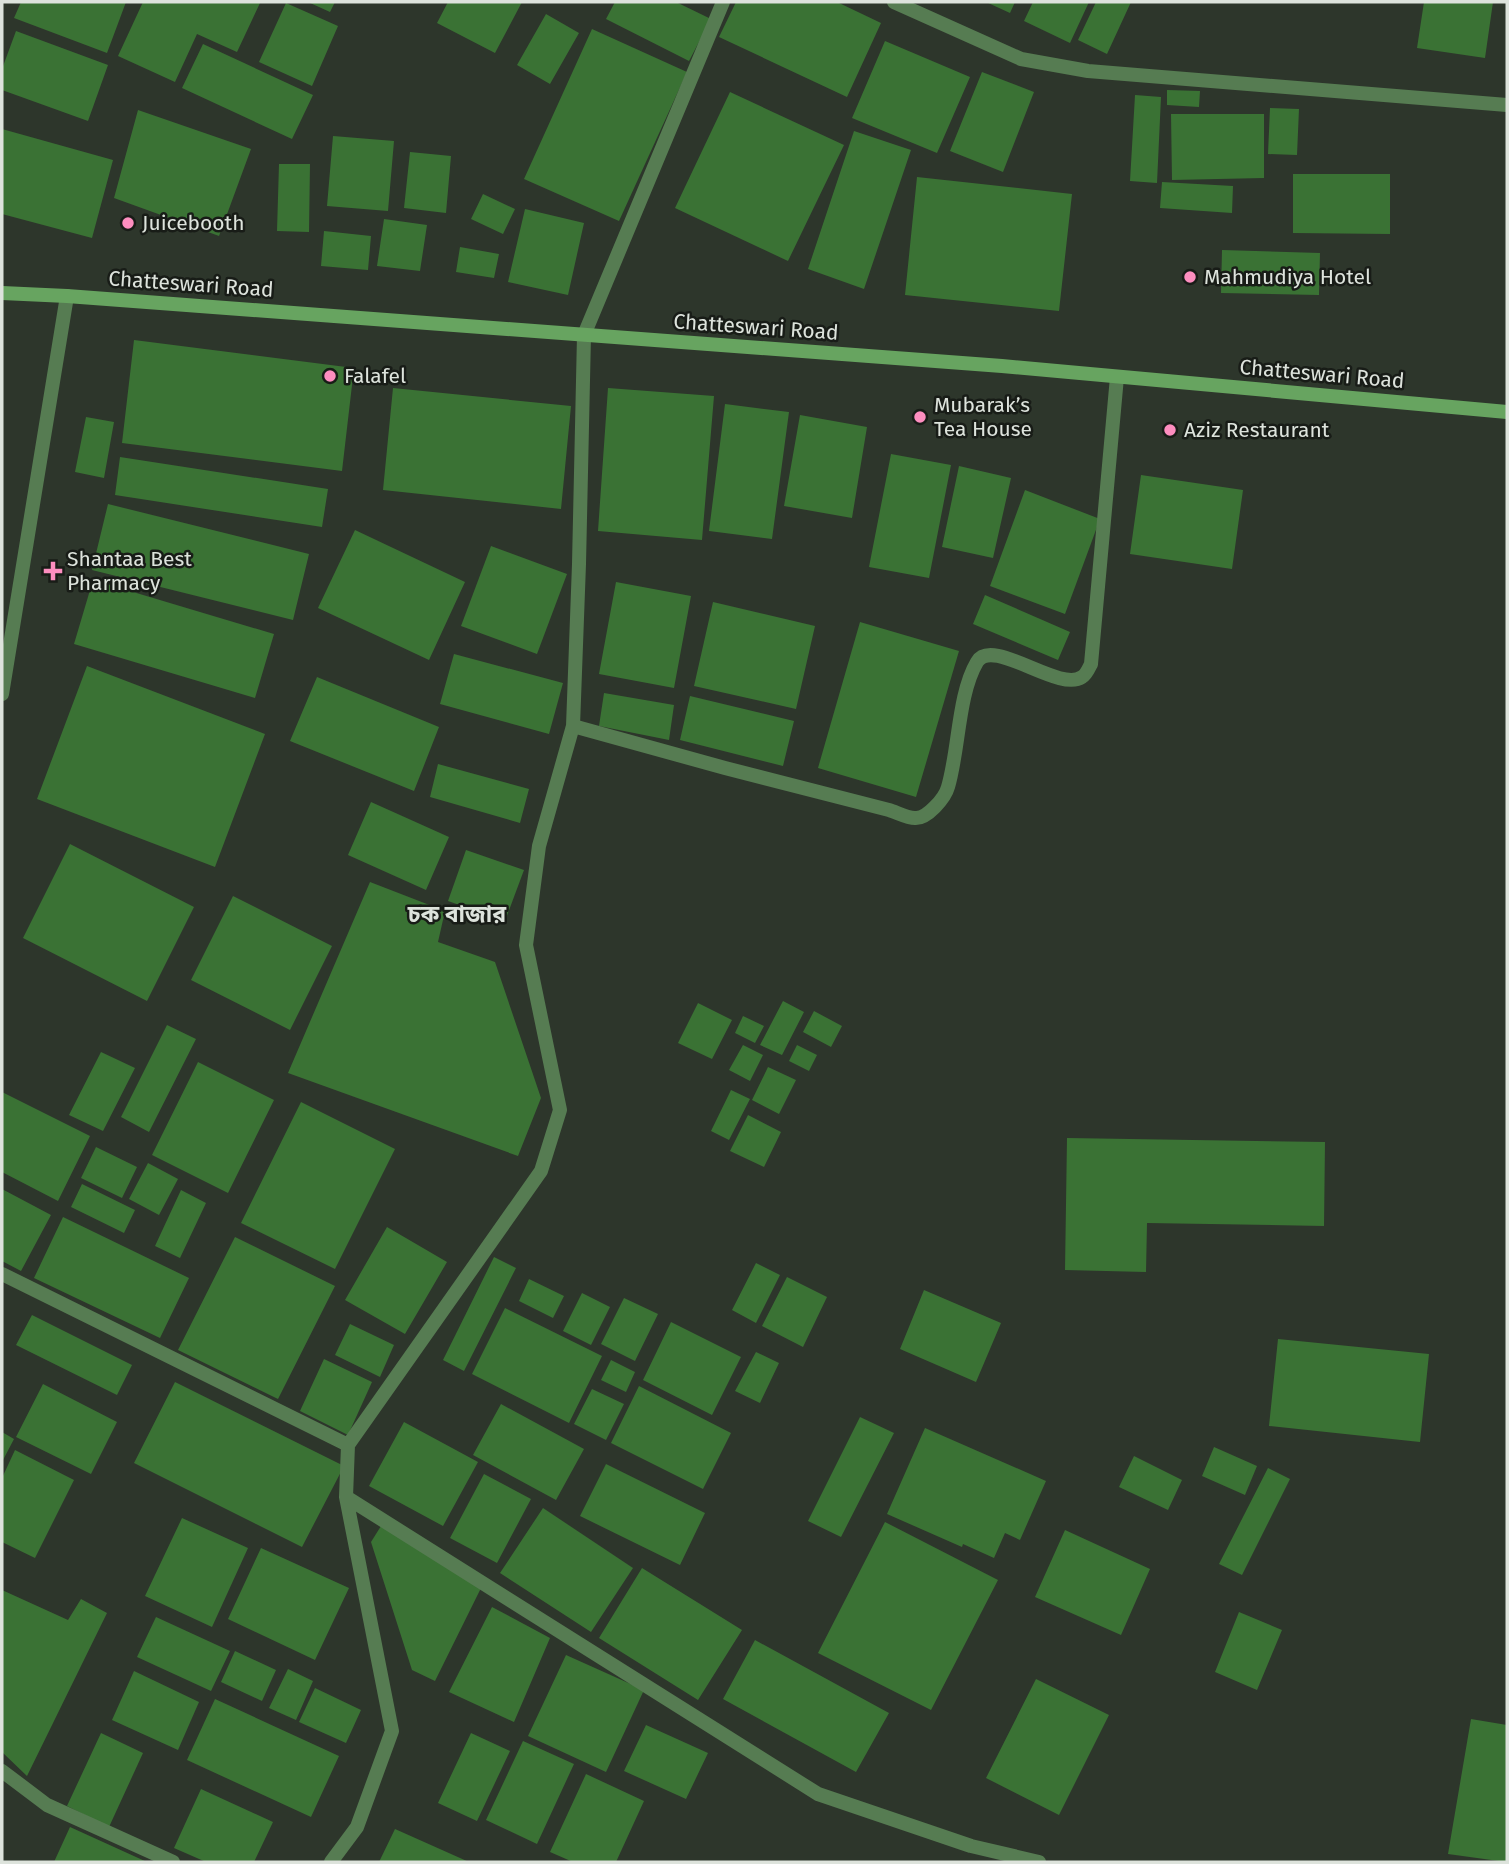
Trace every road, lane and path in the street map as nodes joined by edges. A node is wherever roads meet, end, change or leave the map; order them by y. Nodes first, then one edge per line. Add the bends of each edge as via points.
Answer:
1 (723, 2) edge
2 (894, 2) edge
3 (1507, 105) edge
4 (2, 293) edge
5 (67, 296) junction
6 (584, 335) junction
7 (1117, 377) junction
8 (1507, 412) edge
9 (2, 694) edge
10 (573, 726) junction
11 (2, 1274) edge
12 (348, 1445) junction
13 (346, 1497) junction
14 (2, 1771) edge
15 (173, 1862) edge
16 (331, 1862) edge
17 (1039, 1862) edge

1 - 6 street
2 - 3 street via 1021,59 1087,71
4 - 5 main road, Chatteswari Road
5 - 6 main road, Chatteswari Road
5 - 9 street
6 - 7 main road, Chatteswari Road
6 - 10 street
7 - 8 main road, Chatteswari Road
7 - 10 street via 1091,664 1084,677 1075,680 989,654 978,660 947,790 928,815 915,818
10 - 12 street via 539,846 526,945 560,1110 541,1171
11 - 12 street
12 - 13 street
13 - 16 street via 392,1731 357,1827
13 - 17 street via 818,1794 971,1846
14 - 15 street via 47,1805

